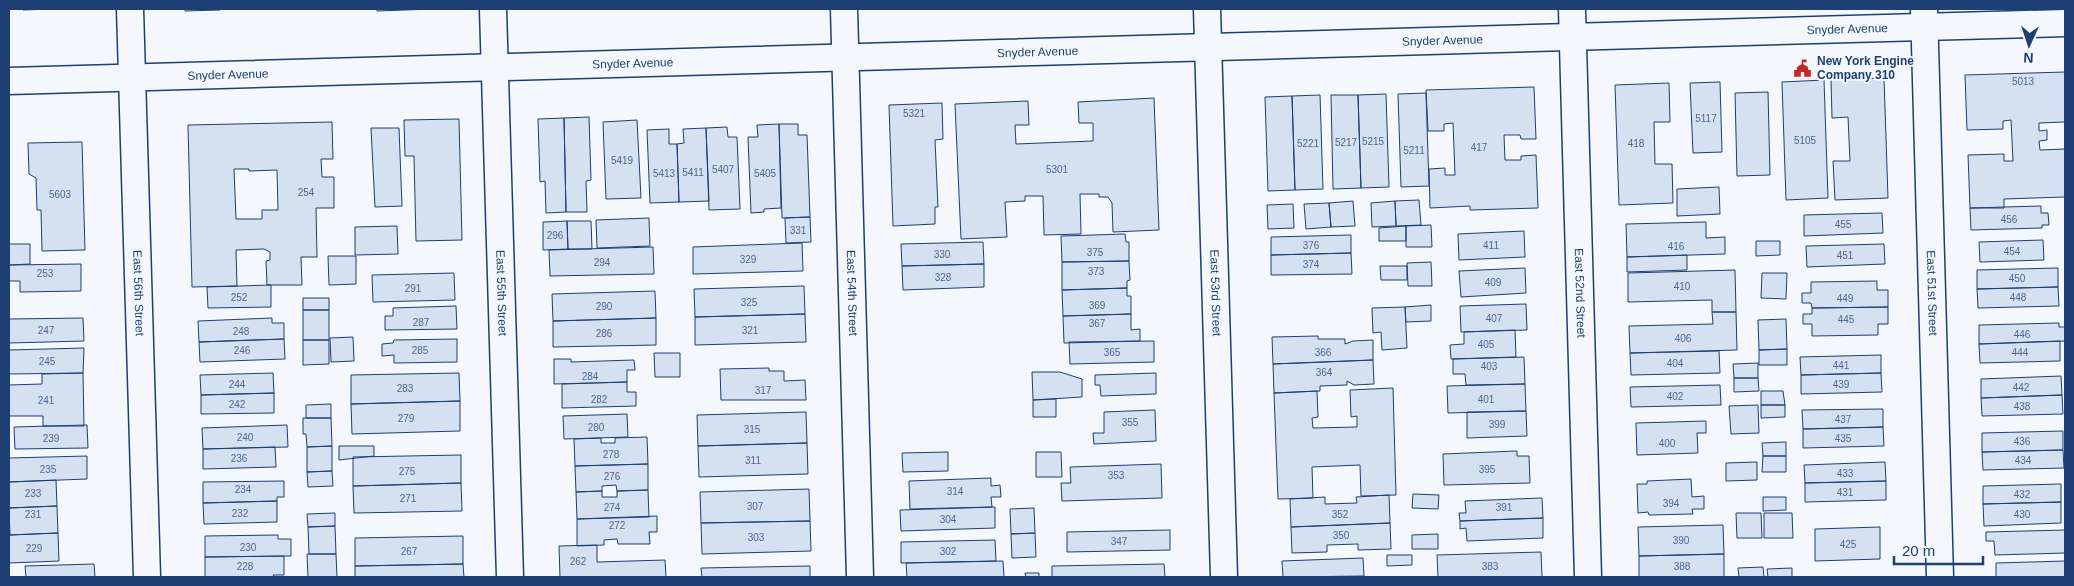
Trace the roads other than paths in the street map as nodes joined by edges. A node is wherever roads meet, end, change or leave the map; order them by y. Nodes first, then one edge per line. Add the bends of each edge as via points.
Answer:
1 (130, 9) edge
2 (493, 9) edge
3 (844, 9) edge
4 (1207, 9) edge
5 (1572, 9) edge
6 (1924, 18) edge
7 (2065, 23) edge
8 (1572, 37) junction
9 (1209, 47) junction
10 (845, 57) junction
11 (495, 67) junction
12 (132, 79) junction
13 (9, 82) edge
14 (146, 577) edge
15 (510, 577) edge
16 (860, 577) edge
17 (1224, 577) edge
18 (1588, 577) edge
19 (1940, 577) edge

1 - 12 street, East 56th Street
2 - 11 street, East 55th Street
3 - 10 street, East 54th Street
4 - 9 street, East 53rd Street
5 - 8 street, East 52nd Street
6 - 7 street, Snyder Avenue
6 - 8 street, Snyder Avenue
6 - 19 street, East 51st Street
8 - 9 street, Snyder Avenue
8 - 18 street, East 52nd Street
9 - 10 street, Snyder Avenue
9 - 17 street, East 53rd Street
10 - 11 street, Snyder Avenue
10 - 16 street, East 54th Street
11 - 12 street, Snyder Avenue
11 - 15 street, East 55th Street
12 - 13 street, Snyder Avenue
12 - 14 street, East 56th Street

